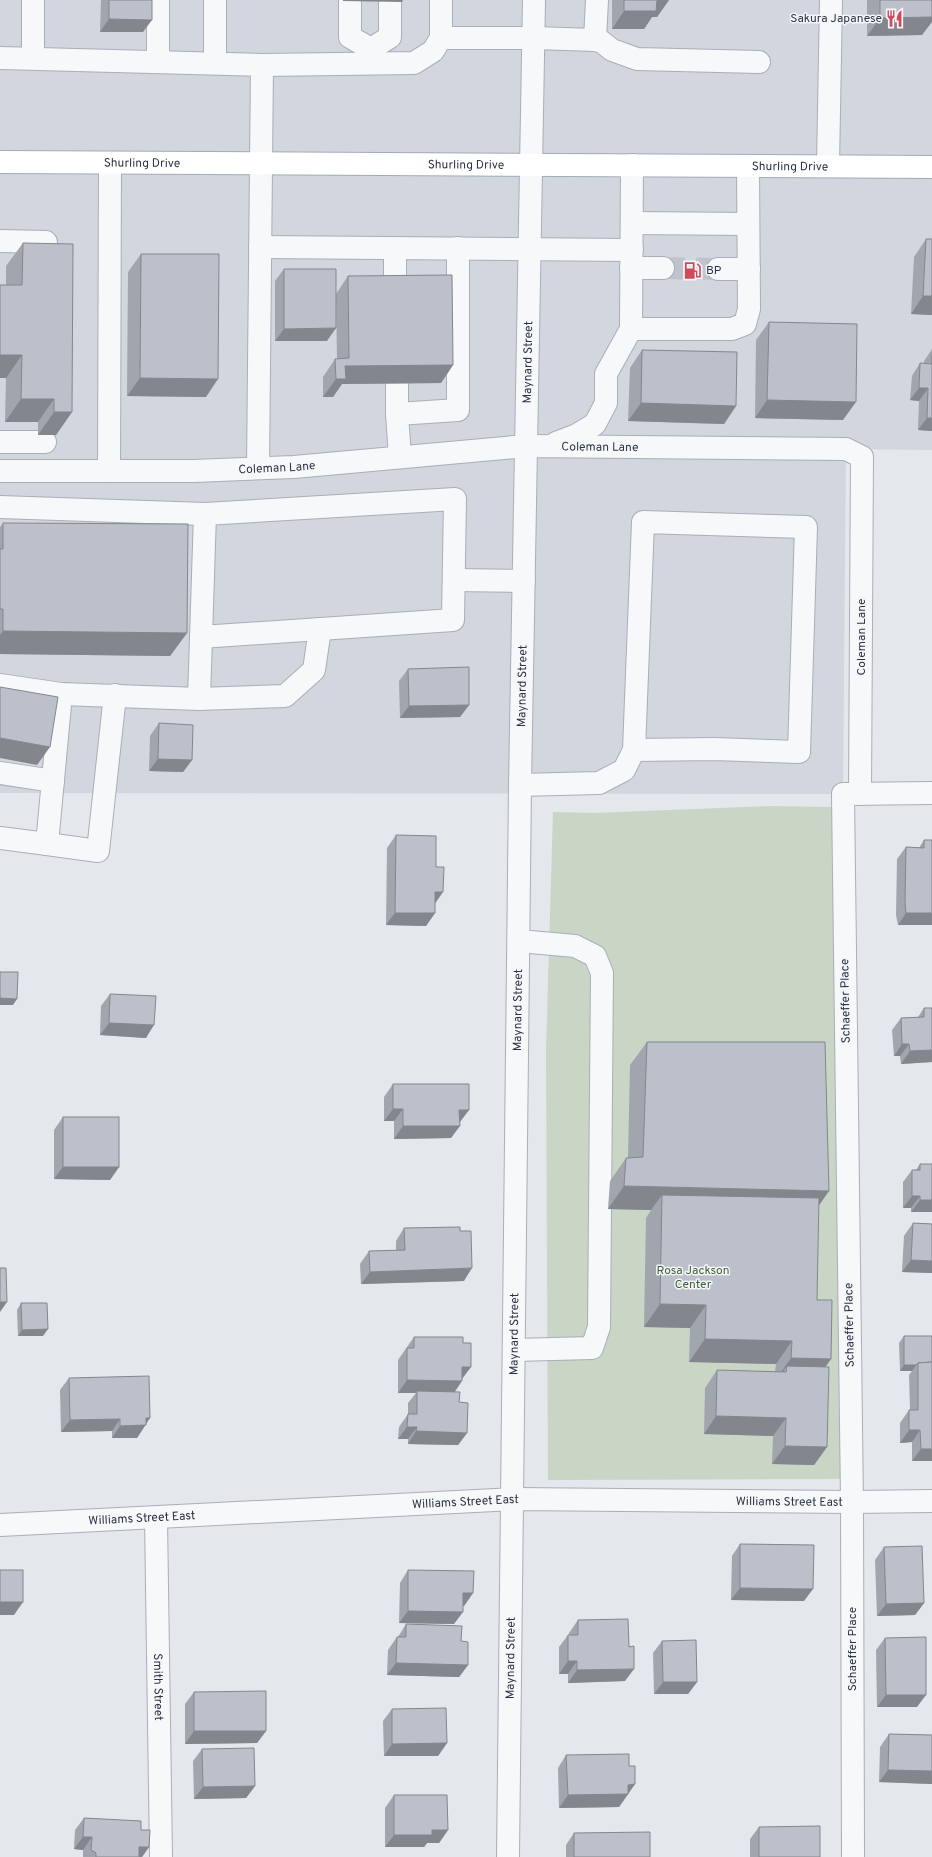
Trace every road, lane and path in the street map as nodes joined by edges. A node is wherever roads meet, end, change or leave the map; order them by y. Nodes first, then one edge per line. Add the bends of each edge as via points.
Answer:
1 (34, 0) edge
2 (158, 0) edge
3 (214, 0) edge
4 (441, 0) edge
5 (534, 0) edge
6 (597, 0) edge
7 (831, 0) edge
8 (350, 1) edge
9 (390, 1) dead end
10 (441, 38) junction
11 (534, 38) junction
12 (595, 40) junction
13 (371, 56) junction
14 (0, 58) edge
15 (33, 58) junction
16 (158, 62) junction
17 (759, 62) dead end
18 (215, 63) junction
19 (262, 65) junction
20 (0, 162) edge
21 (110, 163) junction
22 (262, 164) junction
23 (532, 164) junction
24 (632, 165) junction
25 (748, 166) junction
26 (828, 166) junction
27 (932, 167) edge
28 (632, 223) junction
29 (748, 224) junction
30 (0, 241) edge
31 (46, 242) edge
32 (260, 247) junction
33 (395, 248) junction
34 (458, 248) junction
35 (530, 249) junction
36 (632, 259) junction
37 (663, 268) tunnel mouth
38 (718, 269) tunnel mouth
39 (749, 269) junction
40 (395, 294) edge
41 (631, 329) junction
42 (397, 384) edge
43 (397, 414) junction
44 (0, 442) edge
45 (45, 442) dead end
46 (526, 446) junction
47 (548, 446) junction
48 (400, 458) junction
49 (258, 468) junction
50 (0, 471) edge
51 (109, 471) junction
52 (0, 508) edge
53 (205, 514) junction
54 (454, 580) junction
55 (524, 581) junction
56 (320, 629) junction
57 (201, 637) junction
58 (0, 685) edge
59 (61, 694) junction
60 (115, 695) junction
61 (199, 699) junction
62 (634, 750) junction
63 (0, 773) edge
64 (53, 781) junction
65 (520, 785) junction
66 (852, 794) junction
67 (932, 794) edge
68 (0, 838) edge
69 (47, 844) junction
70 (519, 941) junction
71 (515, 1350) junction
72 (514, 1499) junction
73 (932, 1501) edge
74 (852, 1502) junction
75 (156, 1518) junction
76 (0, 1525) edge
77 (161, 1857) edge
78 (508, 1857) edge
79 (853, 1857) edge

1 - 15 street
2 - 16 street
3 - 18 street
4 - 10 street
5 - 11 street, Maynard Street
6 - 12 street
7 - 26 street
8 - 13 street via 350,37
9 - 13 street via 390,37
10 - 11 street
10 - 13 street via 433,51 414,63
11 - 12 street
11 - 23 street, Maynard Street
12 - 17 street via 612,50 637,59
13 - 19 street
14 - 15 street
15 - 16 street
16 - 18 street
18 - 19 street
19 - 22 street
20 - 21 main road, Shurling Drive
21 - 22 main road, Shurling Drive
21 - 51 street
22 - 23 main road, Shurling Drive
22 - 32 street
23 - 24 main road, Shurling Drive
23 - 35 street, Maynard Street
24 - 25 main road, Shurling Drive
24 - 28 street
25 - 26 main road, Shurling Drive
25 - 29 street
26 - 27 main road, Shurling Drive
28 - 29 street
28 - 36 street
29 - 39 street
30 - 31 street
32 - 33 street
32 - 49 street
33 - 34 street
33 - 40 street
34 - 35 street
34 - 43 street via 458,410
35 - 36 street
35 - 46 street, Maynard Street
36 - 37 street
36 - 41 street
38 - 39 street
39 - 41 street via 749,309 745,324 732,329
41 - 47 street via 606,374 606,403 595,424 577,435
42 - 43 street
43 - 48 street
44 - 45 street
46 - 47 street, Coleman Lane
46 - 48 street, Coleman Lane
46 - 55 street, Maynard Street
47 - 66 street, Coleman Lane via 846,449 862,458
48 - 49 street, Coleman Lane
49 - 51 street, Coleman Lane
50 - 51 street, Coleman Lane
52 - 53 street
53 - 54 street via 455,499
53 - 57 street
54 - 55 street
54 - 56 street via 453,620
55 - 65 street, Maynard Street
56 - 57 street
56 - 61 street via 314,670 285,696
57 - 61 street
58 - 59 street
59 - 60 street
59 - 64 street
60 - 61 street
60 - 69 street via 98,851
62 - 62 street via 643,522 806,527 799,752
62 - 65 street via 624,770 599,783
63 - 64 street
64 - 69 street
65 - 70 street, Maynard Street
66 - 67 street
66 - 74 street, Schaeffer Place
68 - 69 street
70 - 71 street, Maynard Street
70 - 71 street via 575,946 595,956 602,973 599,1327 592,1348
71 - 72 street, Maynard Street
72 - 74 street, Williams Street East
72 - 75 street, Williams Street East
72 - 78 street, Maynard Street
73 - 74 street, Williams Street East
74 - 79 street, Schaeffer Place
75 - 76 street, Williams Street East
75 - 77 street, Smith Street

